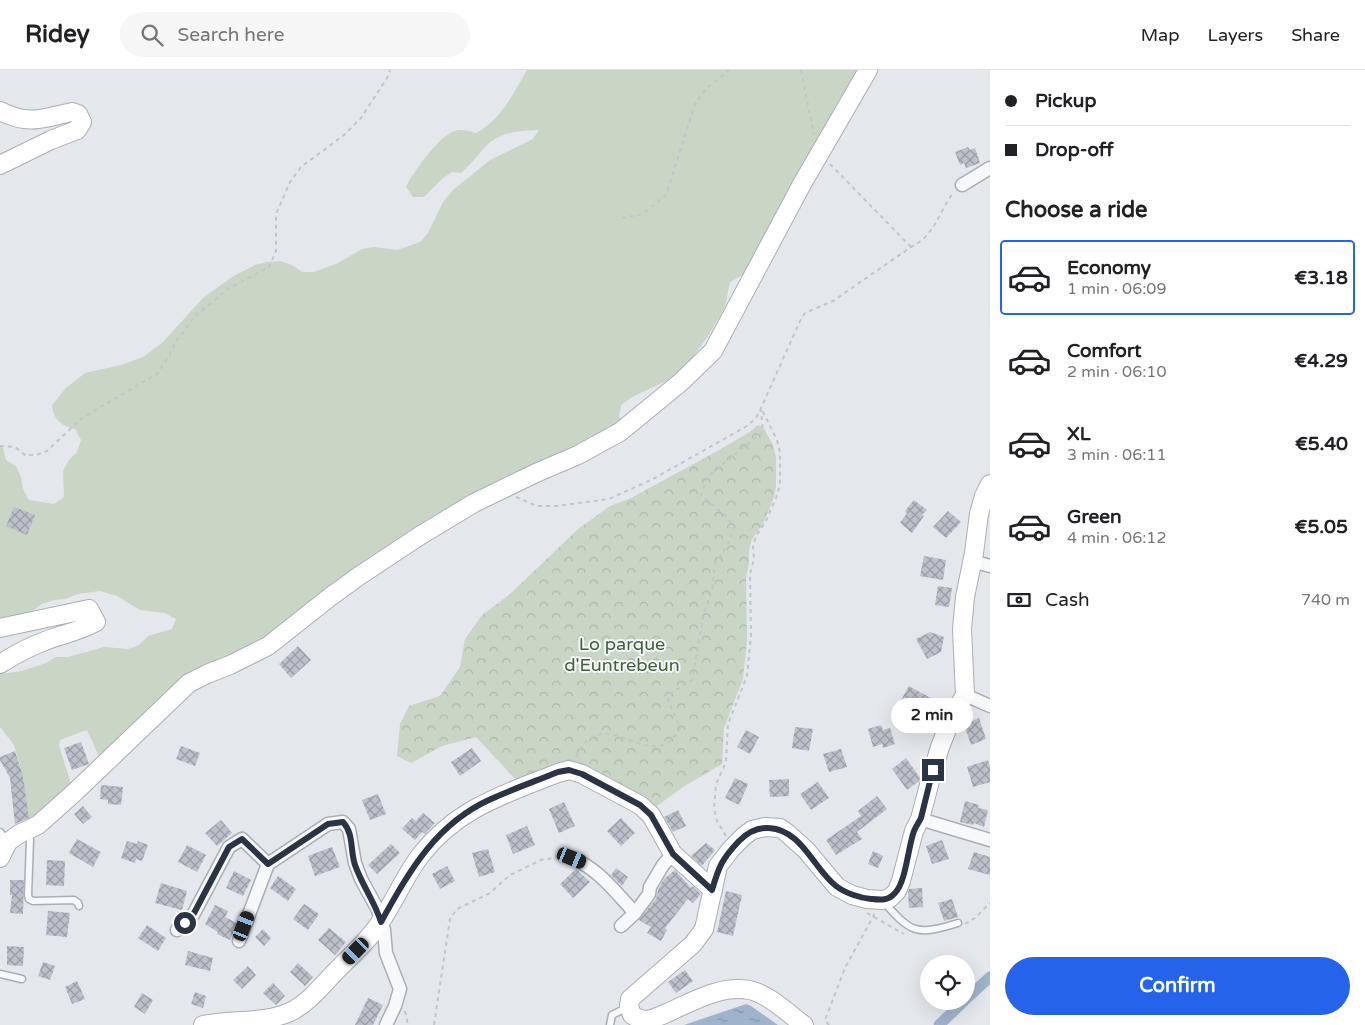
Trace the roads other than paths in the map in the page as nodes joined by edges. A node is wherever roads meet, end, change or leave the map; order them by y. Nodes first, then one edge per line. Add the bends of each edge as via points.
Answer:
1 (868, 70) edge
2 (0, 111) edge
3 (0, 165) edge
4 (990, 168) edge
5 (962, 185) road end
6 (990, 484) edge
7 (972, 561) junction
8 (990, 566) edge
9 (0, 628) edge
10 (0, 664) edge
11 (965, 695) junction
12 (990, 706) edge
13 (920, 819) junction
14 (28, 830) junction
15 (990, 840) edge
16 (3, 844) edge
17 (673, 854) junction
18 (572, 858) road end
19 (268, 864) junction
20 (712, 890) junction
21 (882, 900) junction
22 (79, 906) dead end
23 (635, 913) junction
24 (381, 922) junction
25 (958, 923) dead end
26 (621, 926) dead end
27 (177, 930) dead end
28 (239, 941) dead end
29 (0, 974) edge
30 (22, 979) dead end
31 (629, 1006) junction
32 (275, 1021) edge
33 (203, 1025) edge
34 (386, 1025) edge
35 (610, 1025) edge
36 (804, 1025) edge

1 - 14 street via 713,351 681,382 620,432 474,503 359,576 268,646 189,684 75,792
2 - 3 street via 32,121 72,112 78,114 82,122 77,130
4 - 5 street
6 - 7 street via 979,514
7 - 8 street
7 - 11 street via 962,629
9 - 10 street via 89,609 96,622 45,641
11 - 12 street
11 - 13 street via 940,747
13 - 15 street
13 - 21 street via 897,891
14 - 16 street
14 - 22 lane via 30,899 33,902 74,900
17 - 20 street
17 - 23 street
17 - 24 street via 651,815 640,805 582,774 569,770 558,772 474,808 446,829 421,855
18 - 23 street via 597,873
19 - 24 street via 328,824 343,822 349,829 354,863
19 - 27 street via 242,839 229,847 193,915
19 - 28 street
20 - 21 street via 718,866 731,849 752,830 765,827 780,828 787,833 837,887 852,895
20 - 31 street via 704,929 693,944 630,999
21 - 25 lane via 914,930 934,931
23 - 26 street
24 - 32 street via 311,996
24 - 34 street via 386,953 400,989
29 - 30 lane
31 - 35 lane via 612,1015
31 - 36 street via 632,1015 646,1020 711,994 728,989 748,990 757,992
32 - 33 street

